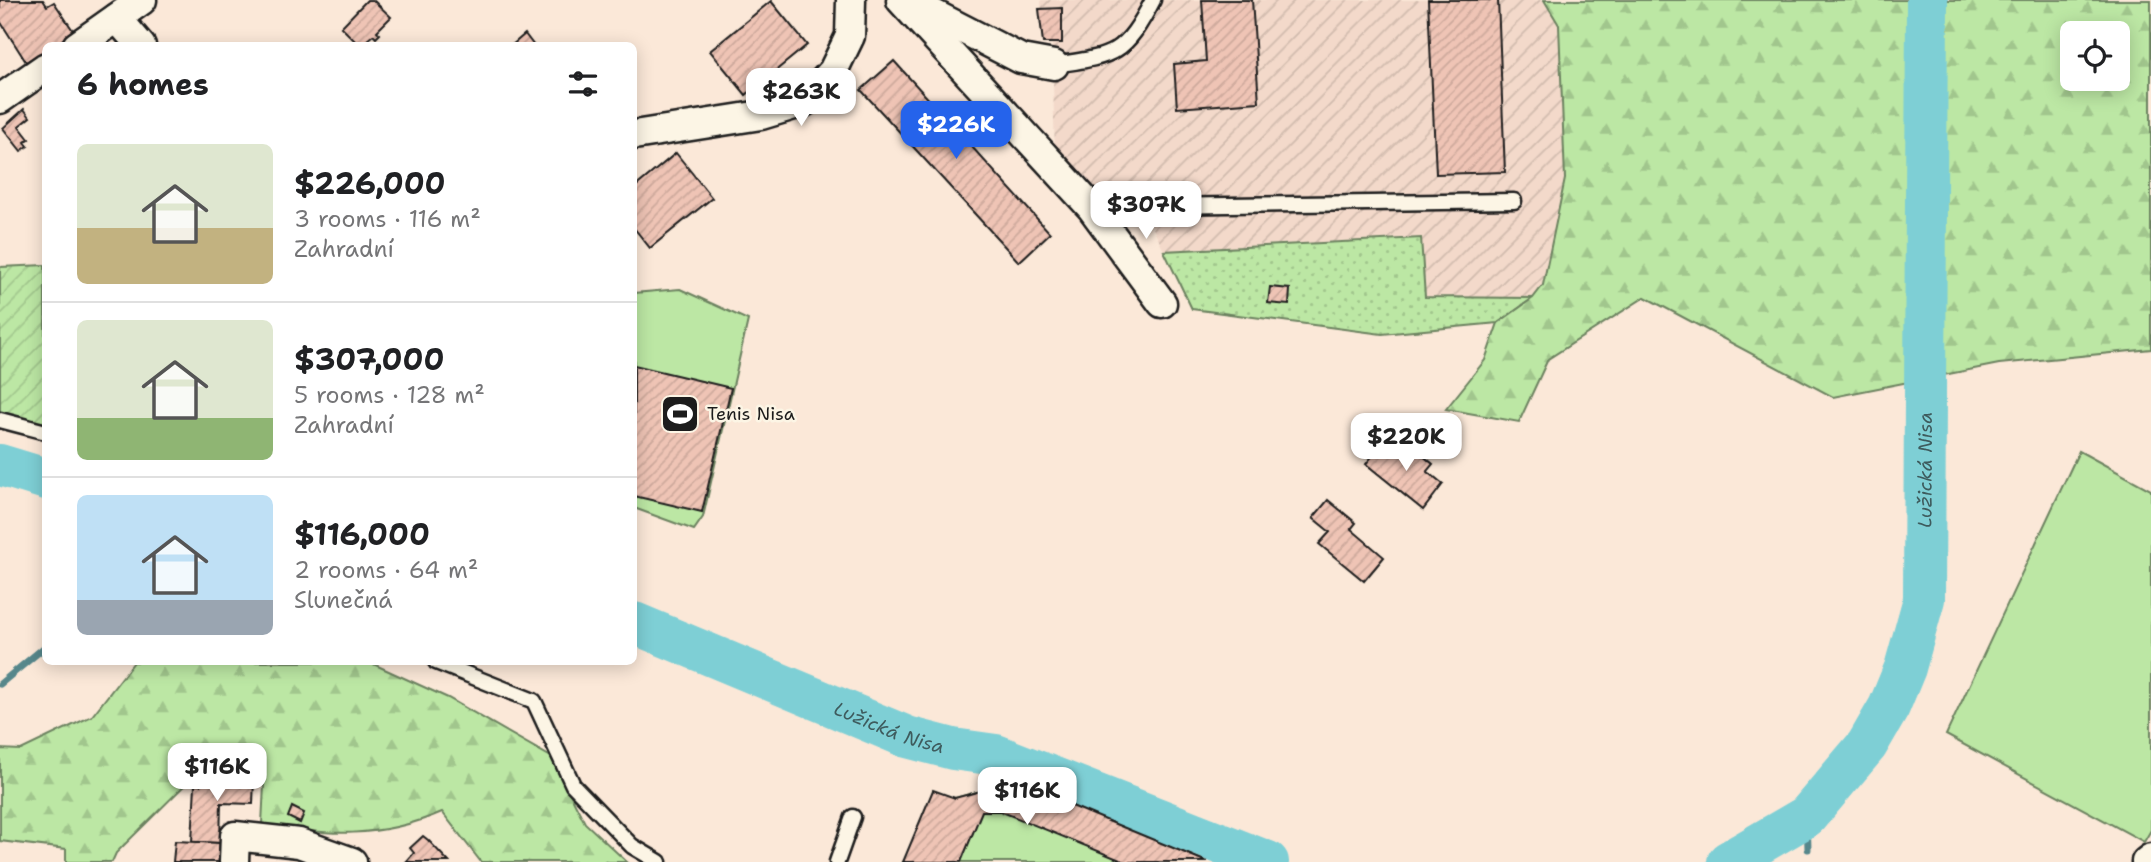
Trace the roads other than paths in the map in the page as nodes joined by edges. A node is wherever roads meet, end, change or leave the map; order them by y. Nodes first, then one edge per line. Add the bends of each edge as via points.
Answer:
1 (142, 0) edge
2 (851, 0) edge
3 (901, 0) edge
4 (907, 0) edge
5 (1153, 0) edge
6 (117, 18) junction
7 (83, 42) edge
8 (138, 42) edge
9 (1054, 65) joint
10 (42, 70) edge
11 (0, 99) edge
12 (637, 135) edge
13 (1514, 201) dead end
14 (1091, 207) junction
15 (1162, 303) dead end
16 (0, 420) edge
17 (42, 431) edge
18 (444, 665) edge
19 (853, 817) dead end
20 (235, 849) edge
21 (2151, 858) edge
22 (352, 862) edge
23 (659, 862) edge
24 (837, 862) edge
25 (2146, 862) edge

1 - 6 street
2 - 12 street via 850,36 833,71 803,102 761,115
3 - 14 street
4 - 9 street via 1021,59
5 - 9 lane via 1133,37 1102,58
6 - 7 street
6 - 8 street
10 - 11 street
13 - 14 lane
14 - 15 street
16 - 17 lane
18 - 23 lane via 534,701 573,785 632,846
19 - 24 lane
20 - 22 street via 299,843
21 - 25 street

